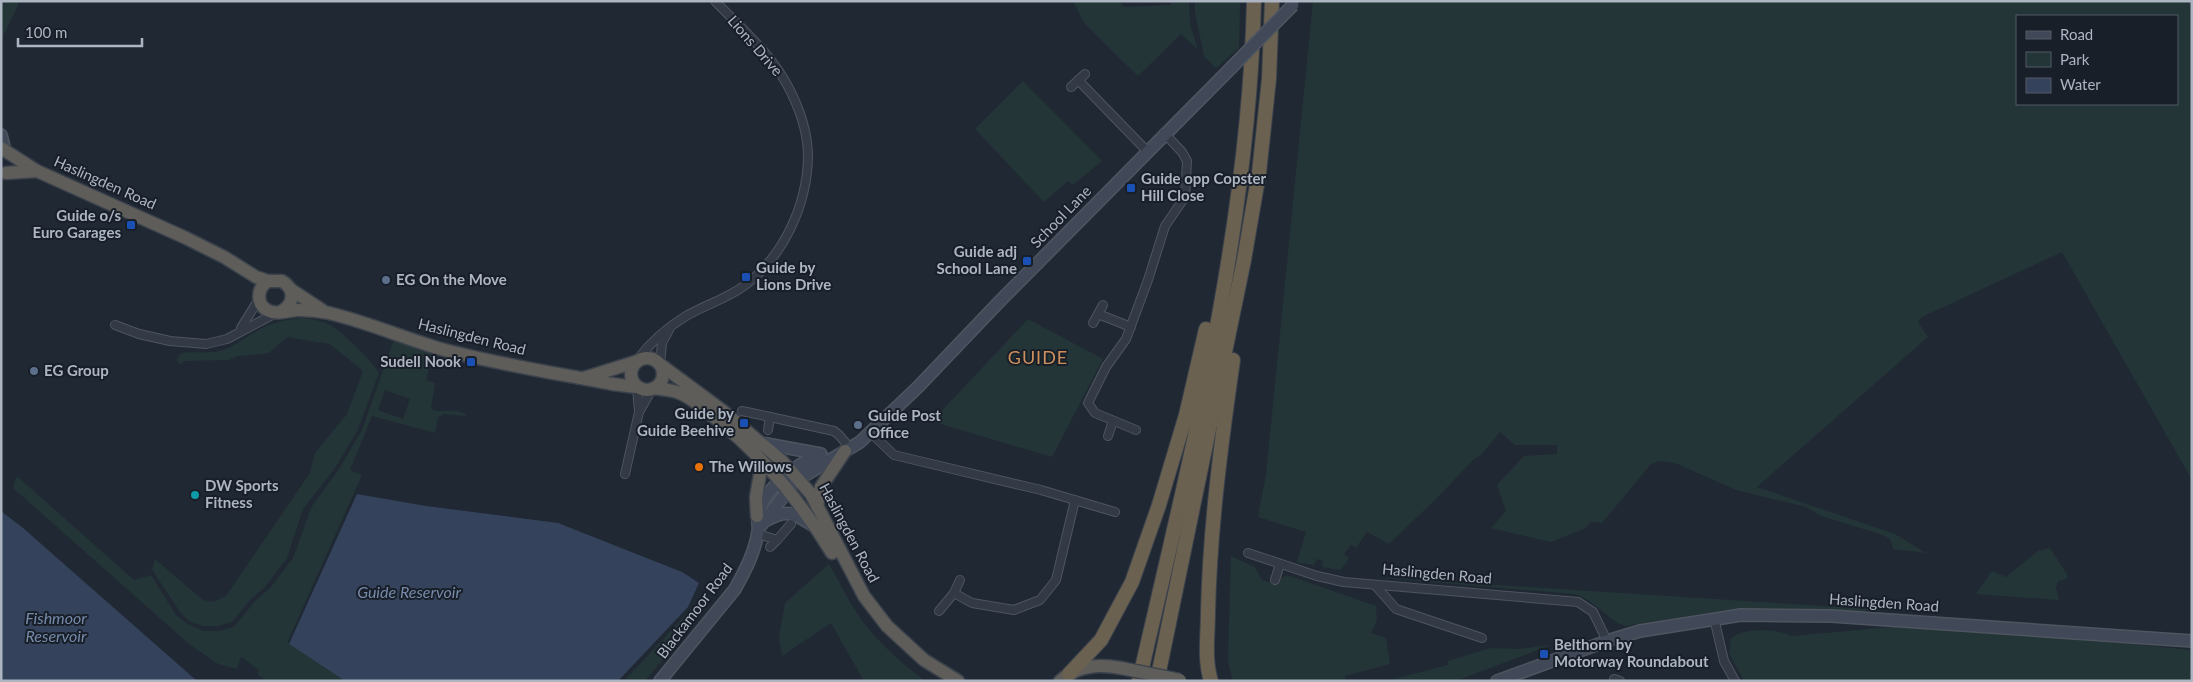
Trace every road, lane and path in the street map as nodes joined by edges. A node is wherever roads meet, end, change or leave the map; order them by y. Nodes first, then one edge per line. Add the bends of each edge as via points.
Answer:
1 (715, 1) edge
2 (1254, 1) edge
3 (1272, 1) edge
4 (1295, 3) edge
5 (1084, 74) dead end
6 (1078, 80) junction
7 (1071, 87) dead end
8 (1164, 133) junction
9 (1, 135) edge
10 (4, 150) edge
11 (1147, 151) junction
12 (37, 171) junction
13 (4, 175) edge
14 (1236, 204) junction
15 (1244, 260) junction
16 (240, 268) junction
17 (268, 281) junction
18 (290, 289) junction
19 (259, 298) junction
20 (1103, 305) dead end
21 (280, 312) junction
22 (326, 312) junction
23 (1098, 314) junction
24 (1092, 323) dead end
25 (115, 326) dead end
26 (1131, 327) junction
27 (669, 328) junction
28 (240, 330) junction
29 (635, 362) junction
30 (660, 364) junction
31 (583, 378) junction
32 (636, 387) junction
33 (653, 389) junction
34 (742, 411) dead end
35 (639, 412) junction
36 (770, 417) junction
37 (1113, 421) junction
38 (768, 430) dead end
39 (1136, 430) dead end
40 (871, 433) junction
41 (1108, 436) dead end
42 (761, 443) junction
43 (847, 450) junction
44 (819, 454) junction
45 (762, 463) junction
46 (625, 474) dead end
47 (795, 475) junction
48 (784, 485) junction
49 (1075, 500) junction
50 (817, 506) junction
51 (1115, 512) dead end
52 (791, 524) dead end
53 (760, 525) junction
54 (817, 529) junction
55 (777, 540) junction
56 (770, 547) dead end
57 (1248, 553) dead end
58 (1280, 564) junction
59 (960, 580) dead end
60 (1275, 580) dead end
61 (1375, 585) junction
62 (954, 593) junction
63 (939, 611) dead end
64 (1714, 618) junction
65 (1482, 638) dead end
66 (1607, 640) junction
67 (2192, 642) edge
68 (1062, 679) edge
69 (1182, 680) edge
70 (660, 681) edge
71 (944, 681) edge
72 (958, 681) edge
73 (1139, 681) edge
74 (1157, 681) edge
75 (1211, 681) edge
76 (1497, 681) edge
77 (1735, 681) edge

1 - 27 street, Lions Drive via 766,55 784,80 805,132 806,180 789,233 768,263 743,286
2 - 14 highway via 1249,87
3 - 15 highway via 1268,88 1259,173
4 - 8 main road, School Lane, bridge
5 - 6 street
6 - 7 street
6 - 11 street
8 - 11 main road, School Lane
8 - 26 street via 1187,161 1186,193 1184,201 1165,226
9 - 10 main road
10 - 12 highway, Haslingden Road
10 - 13 highway via 10,160
11 - 40 main road, School Lane
12 - 13 highway, Haslingden Road
12 - 16 highway, Haslingden Road via 186,238
14 - 68 highway via 1186,415 1135,574 1101,640
14 - 73 highway via 1202,402
15 - 74 highway
15 - 75 highway via 1213,511 1207,655
16 - 17 highway, Haslingden Road
16 - 19 highway, Haslingden Road
17 - 18 highway via 282,281
17 - 19 highway via 261,288
18 - 21 highway via 292,299
18 - 22 highway, Haslingden Road
19 - 21 highway via 264,308
19 - 28 street
20 - 23 street
21 - 22 highway, Haslingden Road
21 - 28 street
22 - 31 highway, Haslingden Road via 360,320 452,352
23 - 24 street
23 - 26 street
25 - 28 street via 138,334 198,345 221,341
26 - 37 street via 1088,400 1093,411
27 - 29 street, Lions Drive via 649,343
27 - 30 street via 662,343
29 - 30 highway via 648,357
29 - 31 highway, Haslingden Road
29 - 32 highway via 630,374
30 - 33 highway via 663,378
30 - 42 highway, Haslingden Road
31 - 32 highway, Haslingden Road
32 - 33 highway
32 - 35 street
33 - 35 street
33 - 45 highway, Haslingden Road via 677,392 693,401 721,422
34 - 36 street
35 - 46 street
36 - 38 street
36 - 43 street via 834,431
37 - 39 street
37 - 41 street
40 - 43 main road, School Lane
40 - 49 street via 894,455
42 - 44 main road
42 - 47 highway, Haslingden Road
43 - 44 main road
43 - 47 main road, School Lane
43 - 50 highway via 821,487
44 - 47 main road
45 - 48 highway, Haslingden Road
45 - 53 highway via 756,497
47 - 48 main road, Blackamoor Road
47 - 50 highway, Haslingden Road
48 - 53 main road, Blackamoor Road via 768,496
48 - 54 highway, Haslingden Road
49 - 51 street
49 - 62 street via 1056,580 1040,600 1014,610 972,603
50 - 72 highway, Haslingden Road via 864,596 887,626 924,660
52 - 55 street
53 - 54 main road via 778,514 787,513
53 - 55 street
53 - 70 main road, Blackamoor Road via 735,589
54 - 71 highway, Haslingden Road via 881,630 914,661
55 - 56 street
57 - 58 street, Haslingden Road
58 - 60 street
58 - 61 street, Haslingden Road via 1344,582
59 - 62 street
61 - 65 street via 1396,609
61 - 66 street, Haslingden Road via 1578,602 1593,612
62 - 63 street
64 - 66 main road, Haslingden Road
64 - 67 main road, Haslingden Road via 1831,616
64 - 77 street via 1724,661
66 - 76 main road, Haslingden Road
68 - 69 highway, bridge via 1100,665

